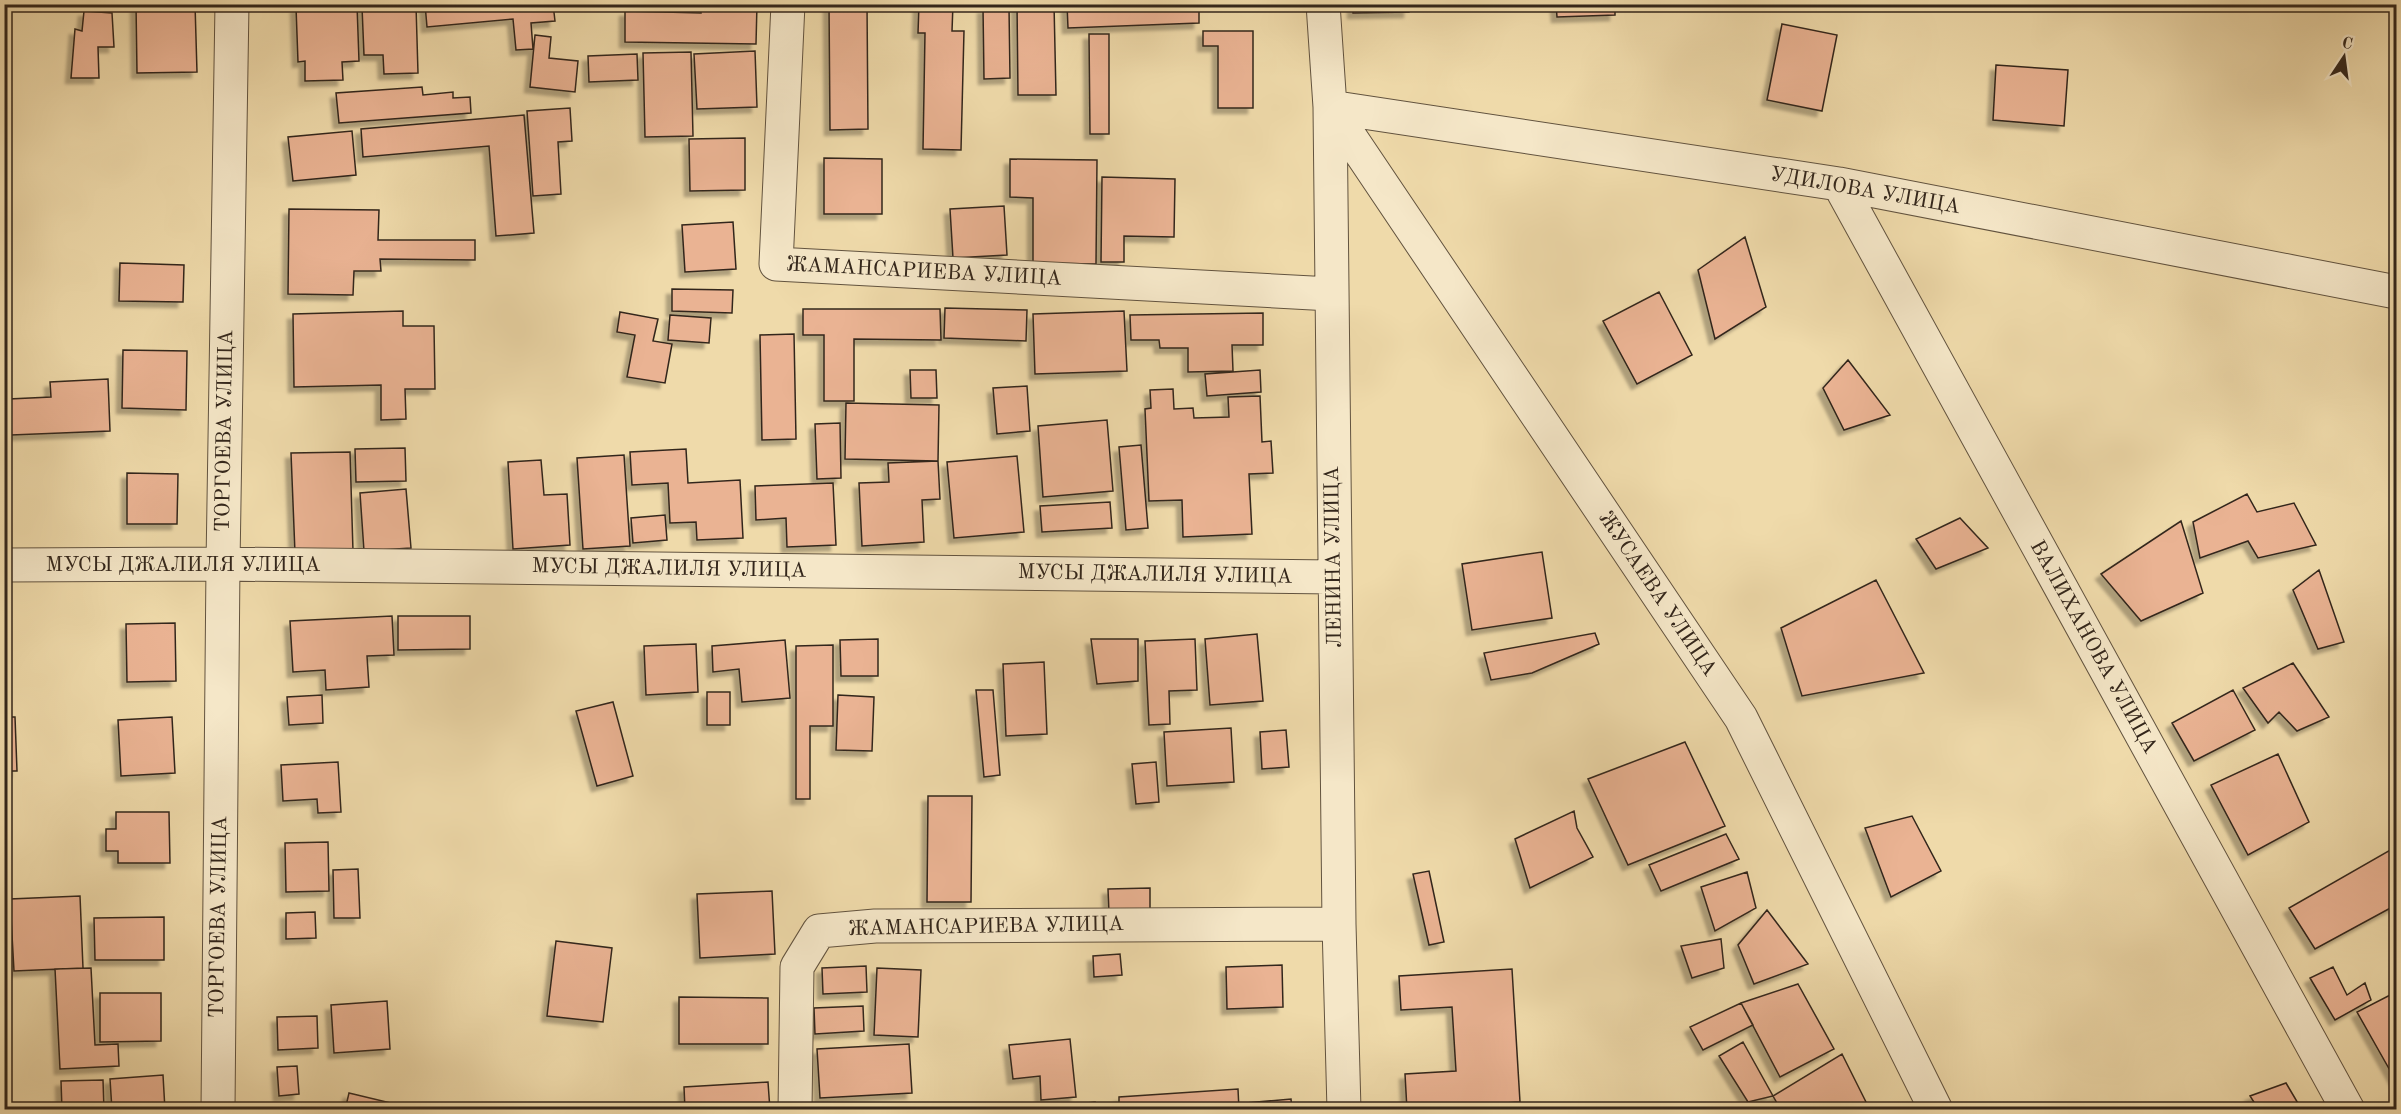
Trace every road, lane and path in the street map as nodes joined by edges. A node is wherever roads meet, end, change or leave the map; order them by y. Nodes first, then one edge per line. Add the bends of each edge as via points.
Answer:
1 (232, 4) edge
2 (788, 4) edge
3 (1323, 4) edge
4 (1330, 107) junction
5 (1839, 184) junction
6 (2397, 292) edge
7 (1331, 294) junction
8 (223, 564) junction
9 (4, 565) edge
10 (1334, 577) junction
11 (1339, 924) junction
12 (218, 1110) edge
13 (795, 1110) edge
14 (1344, 1110) edge
15 (1936, 1110) edge
16 (2348, 1110) edge

1 - 8 street, ТОРГОЕВА УЛИЦА
2 - 7 street, ЖАМАНСАРИЕВА УЛИЦА via 776,264
3 - 4 street, ЛЕНИНА УЛИЦА
4 - 5 street, УДИЛОВА УЛИЦА
4 - 7 street, ЛЕНИНА УЛИЦА
4 - 15 street, ЖУСАЕВА УЛИЦА via 1741,718
5 - 6 street, УДИЛОВА УЛИЦА
5 - 16 street, ВАЛИХАНОВА УЛИЦА
7 - 10 street, ЛЕНИНА УЛИЦА
8 - 9 street, МУСЫ ДЖАЛИЛЯ УЛИЦА
8 - 10 street, МУСЫ ДЖАЛИЛЯ УЛИЦА
8 - 12 street, ТОРГОЕВА УЛИЦА
10 - 11 street, ЛЕНИНА УЛИЦА
11 - 13 street, ЖАМАНСАРИЕВА УЛИЦА via 875,926 819,931 797,967
11 - 14 street, ЛЕНИНА УЛИЦА

